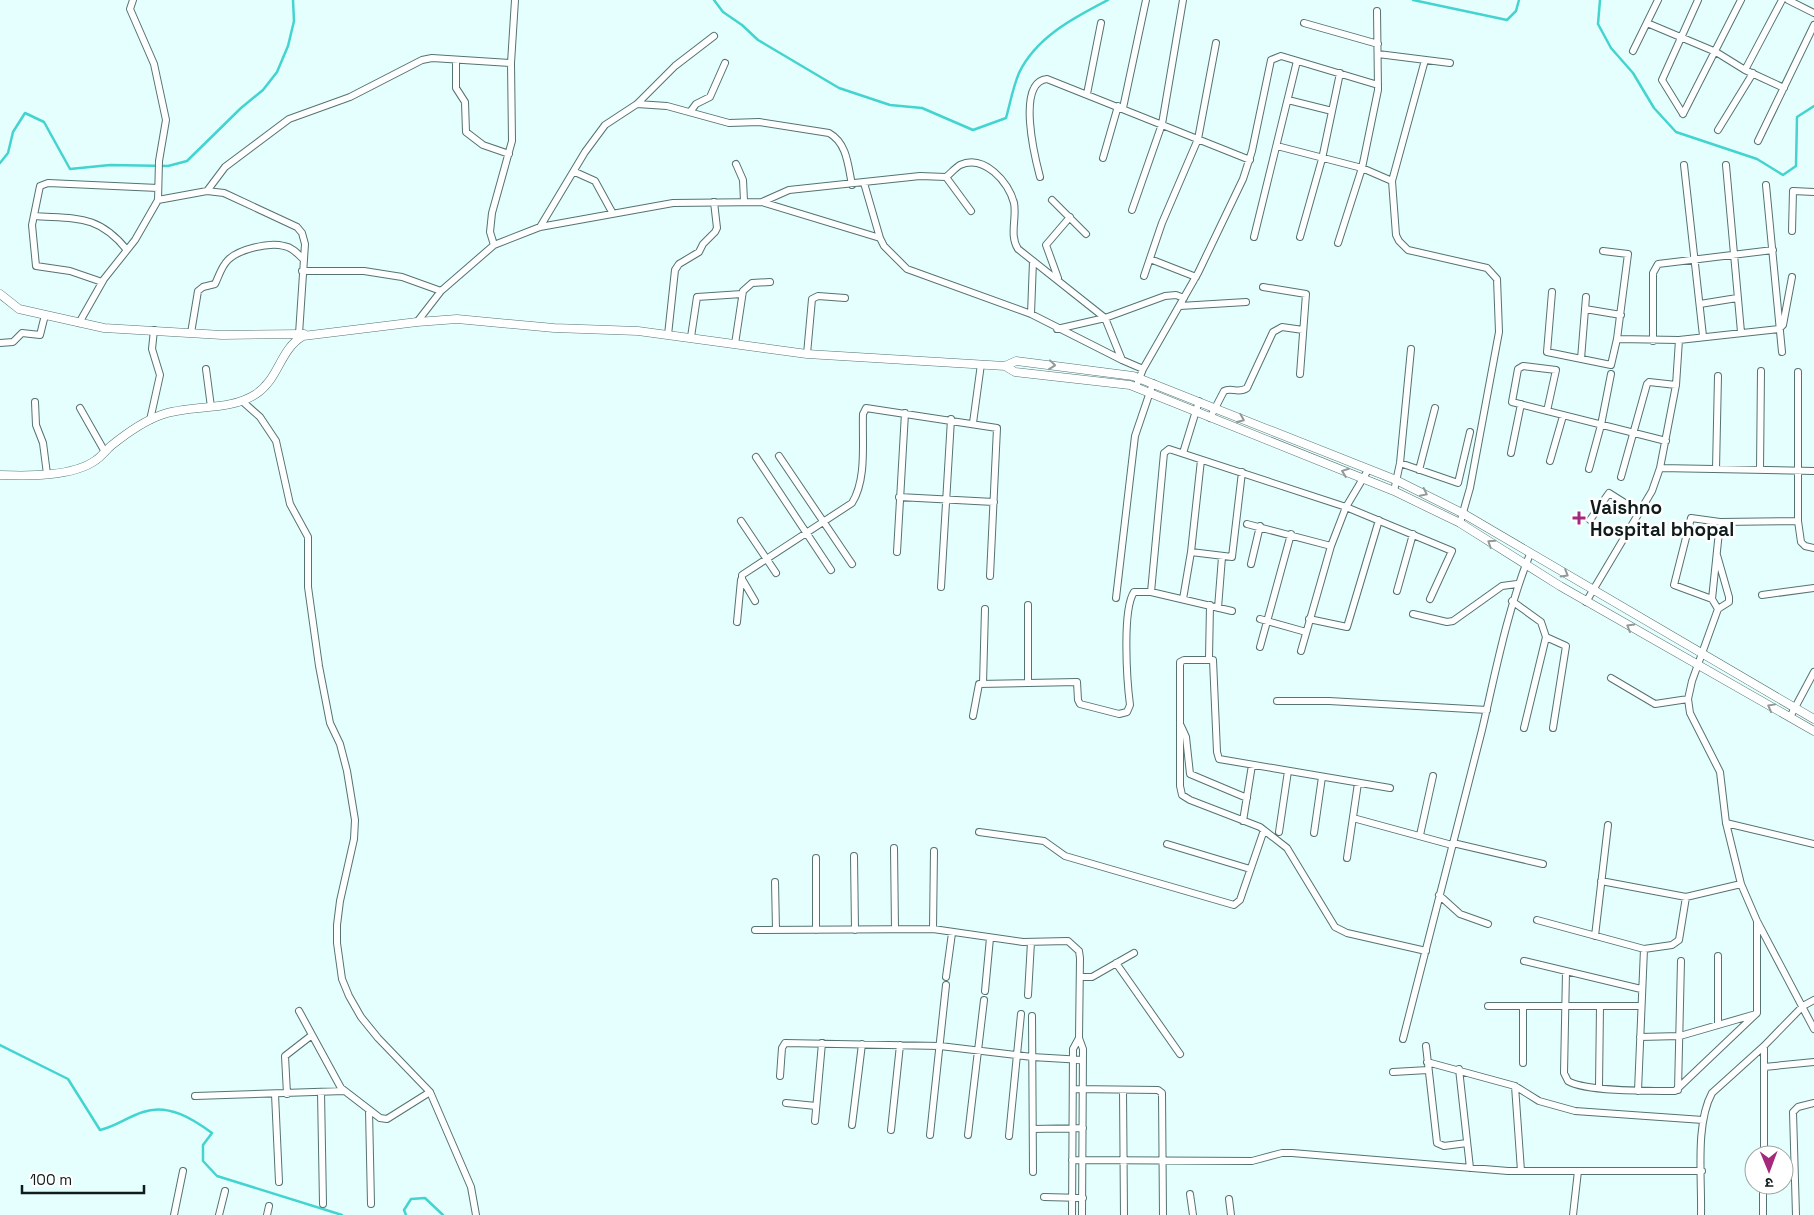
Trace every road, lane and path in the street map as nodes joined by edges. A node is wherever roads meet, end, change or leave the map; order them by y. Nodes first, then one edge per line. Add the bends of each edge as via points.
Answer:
1 (133, 0) edge
2 (515, 0) edge
3 (1146, 0) edge
4 (1183, 0) edge
5 (1658, 0) edge
6 (1698, 0) edge
7 (1741, 0) edge
8 (1782, 0) edge
9 (1788, 0) edge
10 (1377, 11) dead end
11 (1814, 13) edge
12 (1101, 23) dead end
13 (1304, 23) dead end
14 (1647, 23) junction
15 (1814, 25) edge
16 (714, 36) dead end
17 (1681, 37) junction
18 (1216, 43) dead end
19 (1378, 44) junction
20 (1633, 51) dead end
21 (1716, 52) junction
22 (1378, 54) junction
23 (456, 60) junction
24 (1425, 60) junction
25 (1298, 61) junction
26 (511, 63) junction
27 (725, 63) dead end
28 (1450, 63) dead end
29 (1745, 70) junction
30 (1340, 73) junction
31 (1753, 73) junction
32 (1378, 85) junction
33 (1784, 88) junction
34 (1087, 94) junction
35 (1288, 100) junction
36 (637, 104) junction
37 (1121, 107) junction
38 (1332, 111) junction
39 (690, 112) junction
40 (1162, 124) junction
41 (1718, 130) dead end
42 (1198, 139) junction
43 (1758, 141) dead end
44 (1276, 146) junction
45 (508, 154) junction
46 (1103, 158) dead end
47 (1322, 159) junction
48 (1250, 160) junction
49 (736, 164) dead end
50 (1684, 165) dead end
51 (1726, 165) dead end
52 (1362, 168) junction
53 (575, 172) junction
54 (946, 177) junction
55 (1040, 177) dead end
56 (1392, 180) junction
57 (864, 183) junction
58 (158, 184) junction
59 (852, 185) junction
60 (1766, 185) dead end
61 (207, 191) junction
62 (1814, 192) edge
63 (158, 200) junction
64 (1052, 200) dead end
65 (744, 201) junction
66 (714, 202) junction
67 (762, 202) junction
68 (1132, 210) dead end
69 (612, 212) junction
70 (971, 212) dead end
71 (34, 216) junction
72 (1070, 217) junction
73 (540, 227) junction
74 (1792, 231) dead end
75 (1086, 234) dead end
76 (1254, 237) dead end
77 (1300, 237) dead end
78 (880, 238) junction
79 (1338, 244) dead end
80 (494, 245) junction
81 (127, 250) junction
82 (1603, 250) dead end
83 (1773, 250) junction
84 (1733, 254) junction
85 (303, 259) junction
86 (1150, 259) junction
87 (1033, 261) junction
88 (1696, 261) junction
89 (302, 271) junction
90 (1144, 276) dead end
91 (1196, 277) junction
92 (1792, 277) dead end
93 (1059, 279) junction
94 (102, 282) junction
95 (770, 282) dead end
96 (1263, 288) dead end
97 (441, 291) junction
98 (1552, 292) dead end
99 (0, 294) edge
100 (742, 294) junction
101 (1586, 297) dead end
102 (845, 298) dead end
103 (1184, 298) junction
104 (1737, 298) junction
105 (1246, 302) dead end
106 (1700, 304) junction
107 (1180, 306) junction
108 (1585, 309) junction
109 (45, 314) junction
110 (1031, 314) junction
111 (1621, 315) junction
112 (1105, 318) junction
113 (417, 322) junction
114 (79, 323) junction
115 (1058, 329) junction
116 (1779, 329) junction
117 (154, 330) junction
118 (1303, 330) junction
119 (1741, 332) junction
120 (191, 333) junction
121 (298, 334) junction
122 (314, 334) junction
123 (668, 335) junction
124 (1703, 336) junction
125 (691, 337) junction
126 (1617, 339) junction
127 (1679, 340) junction
128 (1652, 341) junction
129 (0, 343) edge
130 (735, 344) junction
131 (1411, 350) dead end
132 (1782, 352) dead end
133 (807, 354) junction
134 (1581, 359) junction
135 (1122, 360) junction
136 (982, 364) junction
137 (1005, 366) junction
138 (206, 369) dead end
139 (1143, 369) junction
140 (1761, 371) dead end
141 (1798, 372) dead end
142 (1300, 374) dead end
143 (1610, 374) dead end
144 (1718, 376) dead end
145 (1139, 378) junction
146 (1154, 383) junction
147 (1676, 385) junction
148 (1136, 387) junction
149 (1150, 392) junction
150 (242, 401) junction
151 (1199, 401) junction
152 (35, 402) dead end
153 (1521, 404) junction
154 (211, 407) junction
155 (80, 408) dead end
156 (1214, 408) junction
157 (1435, 408) dead end
158 (1547, 411) junction
159 (1195, 412) junction
160 (905, 413) junction
161 (1563, 416) junction
162 (1210, 418) junction
163 (951, 419) junction
164 (150, 420) junction
165 (973, 423) junction
166 (1601, 425) junction
167 (1470, 432) dead end
168 (1634, 433) junction
169 (1666, 441) junction
170 (105, 452) junction
171 (1183, 452) junction
172 (1510, 453) dead end
173 (779, 456) dead end
174 (756, 457) dead end
175 (1200, 460) junction
176 (1550, 461) dead end
177 (1400, 464) junction
178 (1660, 468) junction
179 (1589, 469) dead end
180 (1716, 469) junction
181 (1368, 470) junction
182 (1419, 470) junction
183 (1760, 470) junction
184 (1797, 471) junction
185 (1814, 471) edge
186 (1242, 472) junction
187 (47, 474) junction
188 (0, 475) edge
189 (1621, 477) dead end
190 (1362, 479) junction
191 (1396, 480) junction
192 (1394, 491) junction
193 (899, 497) junction
194 (946, 500) junction
195 (994, 502) junction
196 (1346, 507) junction
197 (1639, 512) junction
198 (1464, 514) junction
199 (1379, 520) junction
200 (1590, 520) dead end
201 (741, 521) dead end
202 (1798, 521) junction
203 (823, 522) junction
204 (1720, 522) junction
205 (1460, 523) junction
206 (1247, 524) dead end
207 (1260, 526) junction
208 (806, 533) junction
209 (1291, 534) junction
210 (1413, 534) junction
211 (1331, 546) junction
212 (1814, 548) edge
213 (897, 552) dead end
214 (1190, 552) junction
215 (1717, 553) junction
216 (1530, 554) junction
217 (1222, 557) junction
218 (766, 559) junction
219 (852, 564) dead end
220 (1251, 564) dead end
221 (1525, 565) junction
222 (831, 570) dead end
223 (776, 573) dead end
224 (990, 576) dead end
225 (742, 579) junction
226 (1517, 584) junction
227 (941, 588) dead end
228 (1814, 588) edge
229 (1397, 591) dead end
230 (1592, 591) junction
231 (1151, 592) junction
232 (1762, 595) dead end
233 (1116, 598) dead end
234 (1183, 599) junction
235 (1430, 599) dead end
236 (1712, 599) junction
237 (1512, 601) junction
238 (755, 602) dead end
239 (1586, 602) junction
240 (1028, 605) dead end
241 (1210, 605) junction
242 (1218, 608) junction
243 (1718, 609) junction
244 (985, 610) dead end
245 (1232, 611) dead end
246 (1412, 614) dead end
247 (1310, 618) junction
248 (1260, 619) dead end
249 (1267, 621) junction
250 (738, 622) dead end
251 (1306, 632) junction
252 (1546, 637) junction
253 (1260, 647) dead end
254 (1301, 651) dead end
255 (1702, 654) junction
256 (1209, 658) junction
257 (1698, 665) junction
258 (1814, 672) edge
259 (1611, 678) dead end
260 (1028, 683) junction
261 (983, 684) junction
262 (1688, 699) junction
263 (1277, 701) dead end
264 (1795, 709) junction
265 (1486, 710) junction
266 (973, 716) dead end
267 (1790, 717) junction
268 (1814, 719) edge
269 (1180, 725) junction
270 (1524, 728) dead end
271 (1553, 728) dead end
272 (1814, 731) edge
273 (1252, 766) junction
274 (1288, 771) junction
275 (1433, 776) dead end
276 (1322, 777) junction
277 (1358, 783) junction
278 (1390, 788) dead end
279 (1247, 798) junction
280 (1353, 818) junction
281 (1243, 820) junction
282 (1726, 823) junction
283 (1608, 825) dead end
284 (1264, 830) junction
285 (979, 832) dead end
286 (1279, 832) dead end
287 (1314, 833) dead end
288 (1420, 835) junction
289 (1168, 844) dead end
290 (1453, 844) junction
291 (1814, 844) edge
292 (894, 848) dead end
293 (934, 851) dead end
294 (854, 856) dead end
295 (816, 858) dead end
296 (1347, 858) dead end
297 (1543, 864) dead end
298 (1250, 869) junction
299 (1601, 880) junction
300 (775, 882) dead end
301 (1741, 884) junction
302 (1439, 895) junction
303 (1686, 897) junction
304 (1537, 920) dead end
305 (1757, 921) junction
306 (1488, 924) dead end
307 (895, 929) junction
308 (933, 929) junction
309 (755, 930) dead end
310 (776, 930) junction
311 (816, 930) junction
312 (855, 930) junction
313 (952, 933) junction
314 (1595, 936) junction
315 (990, 938) junction
316 (1031, 942) junction
317 (1644, 949) junction
318 (1426, 950) junction
319 (1134, 953) dead end
320 (1718, 956) dead end
321 (1681, 960) dead end
322 (1524, 961) dead end
323 (1116, 963) junction
324 (1566, 972) junction
325 (946, 977) dead end
326 (1080, 977) junction
327 (946, 985) dead end
328 (1641, 989) junction
329 (985, 991) dead end
330 (1028, 995) dead end
331 (984, 1000) dead end
332 (1814, 1000) edge
333 (1488, 1006) dead end
334 (1523, 1006) junction
335 (1564, 1006) junction
336 (1600, 1006) junction
337 (1641, 1006) junction
338 (1803, 1006) junction
339 (299, 1010) dead end
340 (1757, 1013) junction
341 (1021, 1014) dead end
342 (1032, 1016) dead end
343 (1718, 1025) junction
344 (1814, 1029) edge
345 (312, 1035) junction
346 (1680, 1036) junction
347 (1640, 1037) junction
348 (1078, 1038) junction
349 (1403, 1039) dead end
350 (822, 1043) junction
351 (862, 1044) junction
352 (900, 1045) junction
353 (940, 1046) junction
354 (1426, 1046) dead end
355 (1764, 1046) junction
356 (978, 1049) junction
357 (1018, 1054) junction
358 (1180, 1054) dead end
359 (1032, 1057) junction
360 (1073, 1060) junction
361 (1083, 1060) junction
362 (1427, 1062) junction
363 (1814, 1062) edge
364 (1522, 1063) dead end
365 (1764, 1067) junction
366 (1458, 1069) junction
367 (1428, 1070) junction
368 (1393, 1072) dead end
369 (780, 1076) dead end
370 (1515, 1086) junction
371 (1599, 1087) junction
372 (1073, 1089) junction
373 (1083, 1089) junction
374 (1123, 1090) junction
375 (1678, 1090) junction
376 (344, 1091) junction
377 (321, 1092) junction
378 (430, 1092) junction
379 (1638, 1092) junction
380 (275, 1094) junction
381 (287, 1094) junction
382 (195, 1096) dead end
383 (786, 1103) dead end
384 (1814, 1103) edge
385 (816, 1106) junction
386 (369, 1110) junction
387 (1702, 1120) junction
388 (815, 1121) dead end
389 (852, 1125) dead end
390 (1072, 1128) junction
391 (1083, 1128) junction
392 (1033, 1129) junction
393 (892, 1130) dead end
394 (930, 1135) dead end
395 (968, 1135) dead end
396 (1009, 1136) dead end
397 (1467, 1143) junction
398 (1764, 1145) edge
399 (1163, 1159) junction
400 (1072, 1160) junction
401 (1083, 1160) junction
402 (1124, 1160) junction
403 (1470, 1168) junction
404 (1520, 1171) junction
405 (1578, 1171) junction
406 (1702, 1171) junction
407 (183, 1172) dead end
408 (1033, 1172) dead end
409 (279, 1182) dead end
410 (225, 1191) dead end
411 (1190, 1194) dead end
412 (1763, 1195) edge
413 (1044, 1197) dead end
414 (1072, 1198) junction
415 (1082, 1198) junction
416 (1229, 1199) dead end
417 (323, 1204) dead end
418 (371, 1204) dead end
419 (269, 1206) dead end
420 (174, 1215) edge
421 (219, 1215) edge
422 (267, 1215) edge
423 (476, 1215) edge
424 (1072, 1215) edge
425 (1082, 1215) edge
426 (1124, 1215) edge
427 (1163, 1215) edge
428 (1192, 1215) edge
429 (1231, 1215) edge
430 (1573, 1215) edge
431 (1702, 1215) edge
432 (1763, 1215) edge
433 (1796, 1215) edge

1 - 58 street via 130,9 154,64 166,120
2 - 26 street
3 - 37 street
4 - 40 street
5 - 14 street
6 - 17 street
7 - 21 street
8 - 29 street
9 - 11 street
10 - 19 street
12 - 34 street
13 - 19 street
14 - 17 street
14 - 20 street
15 - 33 street
16 - 36 street via 675,66
17 - 21 street
17 - 21 street via 1662,80 1683,114
18 - 42 street
19 - 22 street
21 - 29 street
22 - 24 street
22 - 32 street
23 - 26 street
23 - 45 street via 456,88 465,102 466,132 482,145
23 - 61 street via 422,60 350,97 298,114 225,166
24 - 28 street
24 - 56 street
25 - 30 street
25 - 35 street
25 - 48 street via 1278,56 1271,60
26 - 45 street via 512,142
27 - 39 street via 712,94
29 - 31 street
30 - 32 street
30 - 38 street
31 - 33 street
31 - 41 street
32 - 52 street
33 - 43 street
34 - 37 street
34 - 55 street via 1052,79 1042,79 1035,84 1029,127
35 - 38 street
35 - 44 street
36 - 39 street
36 - 53 street via 605,125
37 - 40 street
37 - 46 street
38 - 47 street
39 - 59 street via 729,123 759,122 829,133 843,148
40 - 42 street
40 - 68 street
42 - 48 street
42 - 86 street
44 - 47 street
44 - 76 street
45 - 80 street via 492,213 490,232
47 - 52 street
47 - 77 street
48 - 91 street
49 - 65 street via 743,180
50 - 88 street
51 - 84 street
52 - 56 street
52 - 79 street
53 - 69 street via 595,181
53 - 73 street
54 - 57 street via 920,176
54 - 70 street
54 - 87 street via 958,166 971,163 988,168 1001,178 1014,204 1015,244
56 - 198 street via 1396,235 1403,246 1414,252 1487,268 1496,279 1499,332
57 - 59 street
57 - 78 street
58 - 63 street
58 - 71 street via 44,183 38,190
59 - 67 street via 789,190
60 - 83 street
61 - 63 street
61 - 85 street via 224,193 297,227 304,238
62 - 74 street via 1793,191
63 - 81 street
64 - 72 street
65 - 66 street
65 - 67 street
66 - 69 street via 673,203
66 - 123 street via 715,232 699,252 675,270
67 - 78 street
69 - 73 street
71 - 81 street via 94,222 105,228
71 - 94 street via 32,233 36,266 70,271
72 - 75 street
72 - 93 street via 1046,246
73 - 80 street
78 - 110 street via 907,269
80 - 97 street
81 - 94 street
82 - 111 street via 1628,254
83 - 84 street
83 - 116 street
84 - 88 street
84 - 104 street
85 - 89 street
85 - 120 street via 285,246 274,245 233,256 222,268 215,284 198,292
86 - 90 street
86 - 91 street
87 - 93 street
87 - 110 street
88 - 106 street
88 - 128 street via 1658,264 1653,273
89 - 97 street via 364,271 402,277
89 - 121 street
91 - 103 street
92 - 116 street via 1783,325
93 - 112 street
94 - 114 street
95 - 100 street via 752,283 744,287
96 - 118 street via 1306,294
97 - 113 street
98 - 134 street via 1546,349
99 - 109 street via 19,309
100 - 125 street via 697,297
100 - 130 street
101 - 108 street
102 - 133 street via 818,296 812,299
103 - 107 street
103 - 112 street via 1165,296
104 - 106 street
104 - 119 street
105 - 107 street
106 - 124 street
107 - 139 street
108 - 111 street
108 - 134 street
109 - 114 street
109 - 129 street via 40,335 22,333 13,342
110 - 115 street
111 - 126 street
112 - 115 street
112 - 135 street
113 - 122 street
113 - 123 street via 457,320
114 - 117 street via 104,328
115 - 135 street
116 - 119 street
116 - 132 street
117 - 120 street
117 - 164 street via 152,348 160,375
118 - 142 street
118 - 156 street via 1282,327 1276,330 1246,388 1241,391 1225,390
119 - 124 street
120 - 121 street via 222,336
121 - 122 street
122 - 150 street via 295,340 273,377 256,394
123 - 125 street
124 - 127 street
125 - 130 street
126 - 128 street
126 - 134 street via 1611,365
127 - 128 street
127 - 147 street
130 - 133 street
131 - 177 street
133 - 136 street
135 - 139 street
136 - 137 street
136 - 165 street
137 -> 145 street via 1016,361
137 - 148 street via 1016,372
138 - 154 street
139 - 145 street
140 - 183 street
141 - 184 street
143 - 166 street
144 - 180 street
145 - 146 street
145 - 148 street
146 - 149 street
146 - 151 street
147 - 168 street via 1647,384
147 - 169 street
148 - 149 street
149 - 159 street
149 - 233 street via 1135,436
150 - 154 street
150 - 378 street via 260,417 276,440 290,504 308,537 308,587 319,666 330,722 347,771 354,820 354,839 337,925 342,979 361,1017
151 - 156 street
151 - 159 street
152 - 187 street via 36,425 43,443
153 - 158 street
153 - 158 street via 1512,402 1518,369 1523,366 1556,370
153 - 172 street
154 - 164 street via 178,410
155 - 170 street
156 - 162 street
156 -> 181 street
157 - 182 street
158 - 161 street
159 - 162 street
159 - 171 street
160 - 163 street
160 - 193 street
160 - 203 street via 864,410 861,480 856,497
161 - 166 street
161 - 176 street
190 -> 162 street
163 - 165 street
163 - 194 street
164 - 170 street
165 - 195 street via 994,426 998,431
166 - 168 street
166 - 179 street
167 - 182 street via 1458,483
168 - 169 street
168 - 189 street
169 - 178 street
170 - 187 street via 81,468
171 - 175 street
171 - 231 street via 1167,449 1164,453
173 - 203 street
174 - 208 street
175 - 186 street
175 - 214 street
177 - 182 street
177 - 191 street
178 - 180 street
178 - 197 street via 1652,491
180 - 183 street
181 - 190 street
181 - 191 street
183 - 184 street
184 - 185 street
184 - 202 street
186 - 196 street
186 - 217 street via 1232,557
187 - 188 street
190 - 192 street
190 - 196 street
191 - 192 street
191 -> 198 street
192 - 205 street
193 - 194 street
193 - 213 street
194 - 195 street
194 - 227 street
195 - 224 street
196 - 199 street
196 - 211 street
197 - 200 street via 1609,493
197 - 230 street
198 - 205 street
198 - 216 street
199 - 210 street
199 - 247 street via 1347,627
201 - 218 street
202 - 204 street
202 - 212 street via 1801,542
203 - 208 street
203 - 219 street
204 - 215 street
204 - 236 street via 1691,518 1674,585
221 -> 205 street
206 - 207 street
207 - 209 street
207 - 220 street
208 - 218 street
208 - 222 street
209 - 211 street
209 - 249 street
210 - 229 street
210 - 235 street via 1452,551
211 - 247 street
214 - 217 street
214 - 234 street
215 - 236 street
215 - 243 street via 1729,597 1729,602
216 - 221 street
216 -> 230 street
217 - 242 street
218 - 223 street
218 - 225 street via 746,572
221 - 226 street
221 - 239 street
225 - 238 street
225 - 250 street
226 - 237 street
226 - 246 street via 1502,586 1453,621
228 - 232 street
230 - 239 street
230 - 255 street
231 - 234 street
231 - 260 street via 1134,592 1130,599 1127,655 1130,705 1127,712 1119,714 1080,704 1077,682
234 - 241 street
236 - 243 street
237 - 252 street via 1541,622
237 - 265 street
257 -> 239 street
240 - 260 street
241 - 242 street
241 - 256 street
242 - 245 street
243 - 255 street
244 - 261 street
247 - 251 street
248 - 249 street
249 - 251 street
249 - 253 street
251 - 254 street
252 - 270 street
252 - 271 street via 1566,646
255 - 257 street
255 - 264 street
256 - 269 street via 1180,662
256 - 273 street via 1214,662 1218,757 1223,761
257 - 262 street
267 -> 257 street
258 - 264 street
259 - 262 street via 1655,704
260 - 261 street
261 - 266 street via 979,684
262 - 282 street via 1690,713 1720,772
263 - 265 street
264 - 267 street
264 - 268 street
265 - 290 street
267 - 272 street
269 - 279 street via 1186,737 1190,774
269 - 281 street via 1182,795
273 - 274 street
273 - 279 street
274 - 276 street
274 - 286 street
275 - 288 street
276 - 277 street
276 - 287 street
277 - 278 street
277 - 280 street
279 - 281 street
280 - 288 street
280 - 296 street
281 - 284 street
282 - 291 street
282 - 301 street
283 - 299 street
284 - 298 street
284 - 318 street via 1291,853 1335,928
285 - 298 street via 1044,841 1065,856 1228,904 1238,903
288 - 290 street
289 - 298 street
290 - 297 street
290 - 302 street
292 - 307 street
293 - 308 street
294 - 312 street
295 - 311 street
299 - 303 street
299 - 314 street
300 - 310 street
301 - 303 street
301 - 305 street
302 - 306 street via 1460,914
302 - 318 street
303 - 317 street via 1679,940
304 - 314 street
305 - 338 street
305 - 340 street
307 - 308 street
307 - 312 street
308 - 313 street
309 - 310 street
310 - 311 street
311 - 312 street
313 - 315 street
313 - 325 street
314 - 317 street
315 - 316 street
315 - 329 street
316 - 326 street via 1068,941 1074,945 1080,958
316 - 330 street
317 - 328 street
318 - 349 street
319 - 323 street
320 - 343 street
321 - 346 street
322 - 324 street
323 - 326 street via 1092,977
323 - 358 street
324 - 328 street
324 - 335 street
326 - 348 street
327 - 353 street
328 - 337 street
331 - 356 street
332 - 338 street
333 - 334 street
334 - 335 street
334 - 364 street
335 - 336 street
335 - 371 street via 1566,1078 1573,1084
336 - 337 street
336 - 371 street
337 - 347 street
338 - 344 street
338 - 355 street
339 - 345 street
340 - 343 street
340 - 375 street
341 - 357 street
342 - 359 street
343 - 346 street
345 - 376 street
345 - 381 street via 285,1056
346 - 347 street
346 - 375 street
347 - 379 street
348 - 360 street
348 - 361 street via 1084,1050
350 - 351 street
350 - 369 street via 785,1042
350 - 385 street
351 - 352 street
351 - 389 street
352 - 353 street
352 - 393 street
353 - 356 street
353 - 394 street
354 - 362 street
355 - 365 street
355 - 387 street via 1712,1093
356 - 357 street
356 - 395 street
357 - 359 street
357 - 396 street
359 - 360 street
359 - 392 street
360 - 361 street
360 - 372 street
361 - 373 street
362 - 366 street
362 - 367 street
363 - 365 street
365 - 398 street
366 - 370 street
366 - 397 street
367 - 368 street
367 - 397 street via 1437,1143 1444,1146
370 - 387 street via 1539,1101 1575,1112
370 - 404 street
371 - 379 street
372 - 373 street
372 - 390 street
373 - 374 street
373 - 391 street
374 - 399 street via 1162,1092
374 - 402 street
375 - 379 street
376 - 377 street
376 - 386 street
377 - 381 street
377 - 417 street
378 - 386 street via 387,1119
378 - 423 street via 471,1187
380 - 381 street
380 - 382 street
380 - 409 street
383 - 385 street
384 - 433 street via 1798,1107 1793,1112
385 - 388 street
386 - 418 street
387 - 406 street
390 - 391 street
390 - 392 street
390 - 400 street
391 - 401 street
392 - 408 street
397 - 403 street
399 - 402 street
399 - 403 street via 1252,1161 1292,1152
399 - 427 street
400 - 401 street
400 - 414 street
401 - 402 street
401 - 415 street
402 - 426 street
403 - 404 street
404 - 405 street
405 - 406 street
405 - 430 street
406 - 431 street
407 - 420 street
410 - 421 street
411 - 428 street
412 - 432 street
413 - 414 street
414 - 415 street
414 - 424 street
415 - 425 street
416 - 429 street
419 - 422 street

